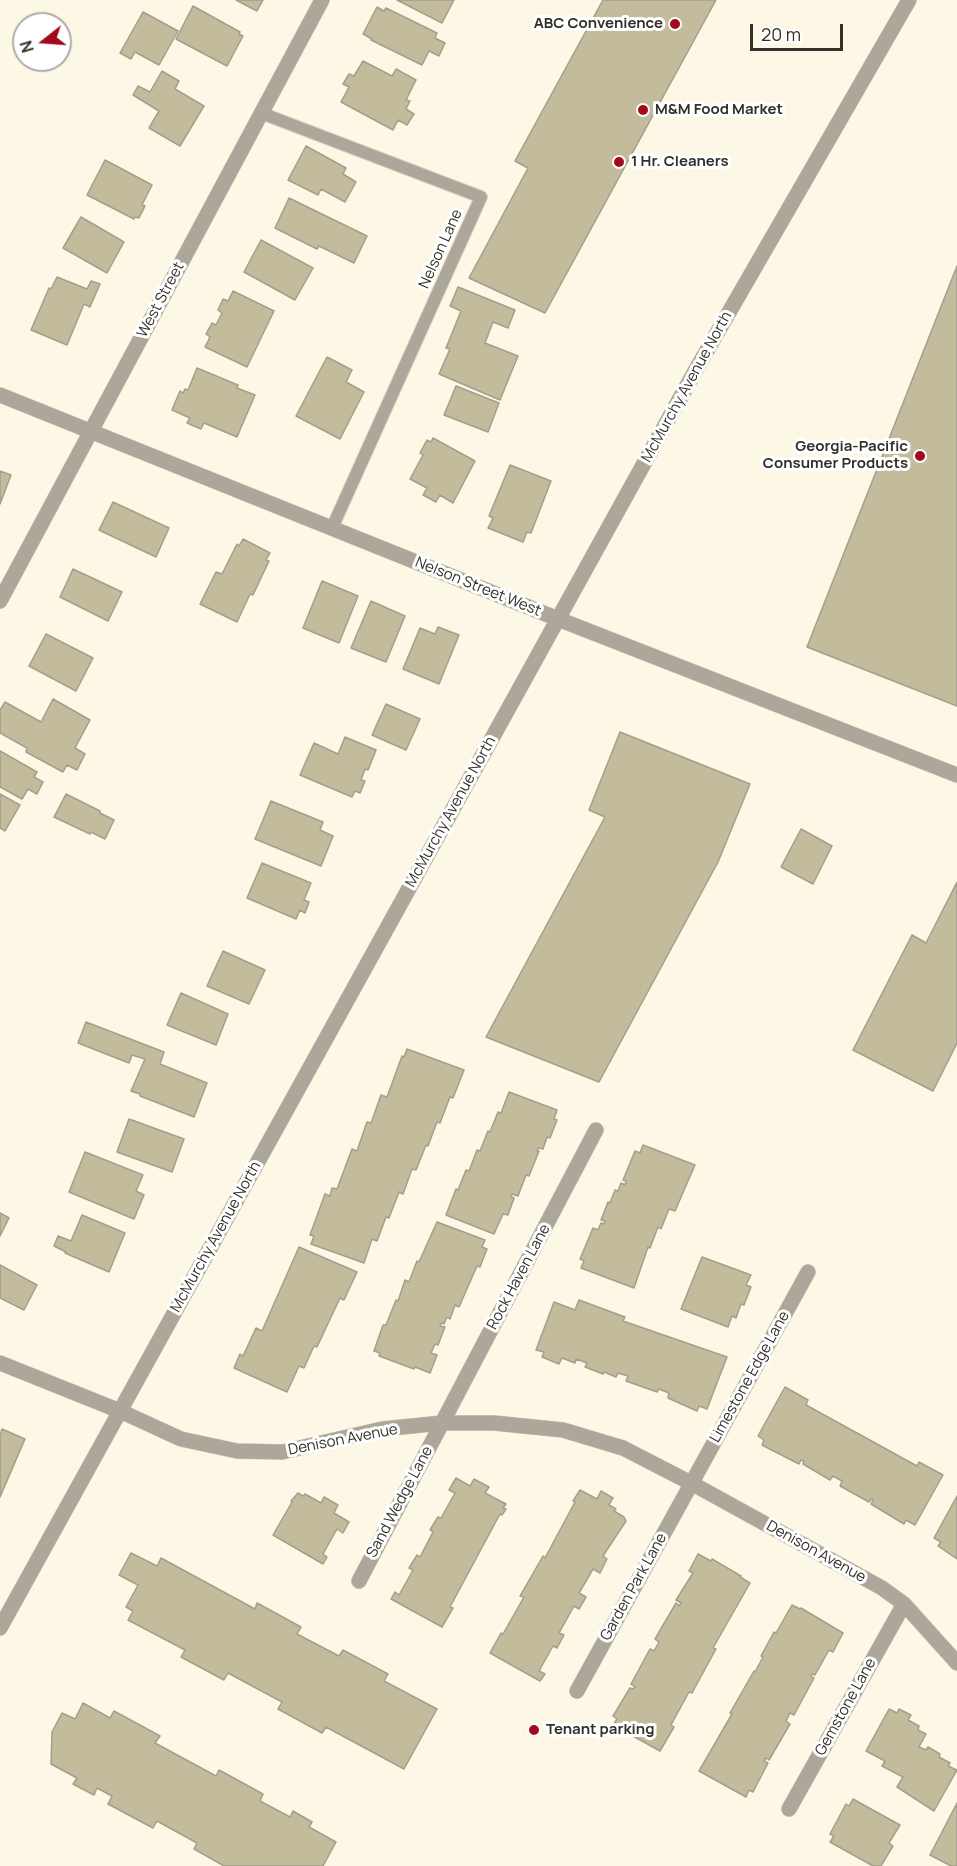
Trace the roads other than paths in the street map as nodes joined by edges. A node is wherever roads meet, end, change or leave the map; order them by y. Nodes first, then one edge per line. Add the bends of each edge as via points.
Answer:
1 (322, 0) edge
2 (909, 0) edge
3 (261, 113) junction
4 (0, 395) edge
5 (90, 432) junction
6 (332, 528) junction
7 (0, 601) edge
8 (558, 619) junction
9 (957, 775) edge
10 (596, 1130) dead end
11 (808, 1272) dead end
12 (0, 1363) edge
13 (120, 1411) junction
14 (442, 1423) junction
15 (692, 1482) junction
16 (359, 1581) dead end
17 (904, 1604) junction
18 (0, 1629) edge
19 (957, 1663) edge
20 (577, 1691) dead end
21 (789, 1809) dead end

1 - 3 street, West Street
2 - 8 street, McMurchy Avenue North via 694,373
3 - 5 street, West Street
3 - 6 lane, Nelson Lane via 481,196
4 - 5 street, Nelson Street West
5 - 6 street, Nelson Street West
5 - 7 street, West Street
6 - 8 street, Nelson Street West
8 - 9 street, Nelson Street West
8 - 13 street, McMurchy Avenue North
10 - 14 street, Rock Haven Lane
11 - 15 street, Limestone Edge Lane
12 - 13 street, Denison Avenue
13 - 14 street, Denison Avenue via 181,1439 237,1451 282,1452 382,1429
13 - 18 street, McMurchy Avenue North
14 - 15 street, Denison Avenue via 494,1423 563,1430 623,1448
14 - 16 street, Sand Wedge Lane
15 - 17 street, Denison Avenue
15 - 20 street, Garden Park Lane
17 - 19 street, Denison Avenue
17 - 21 street, Gemstone Lane

